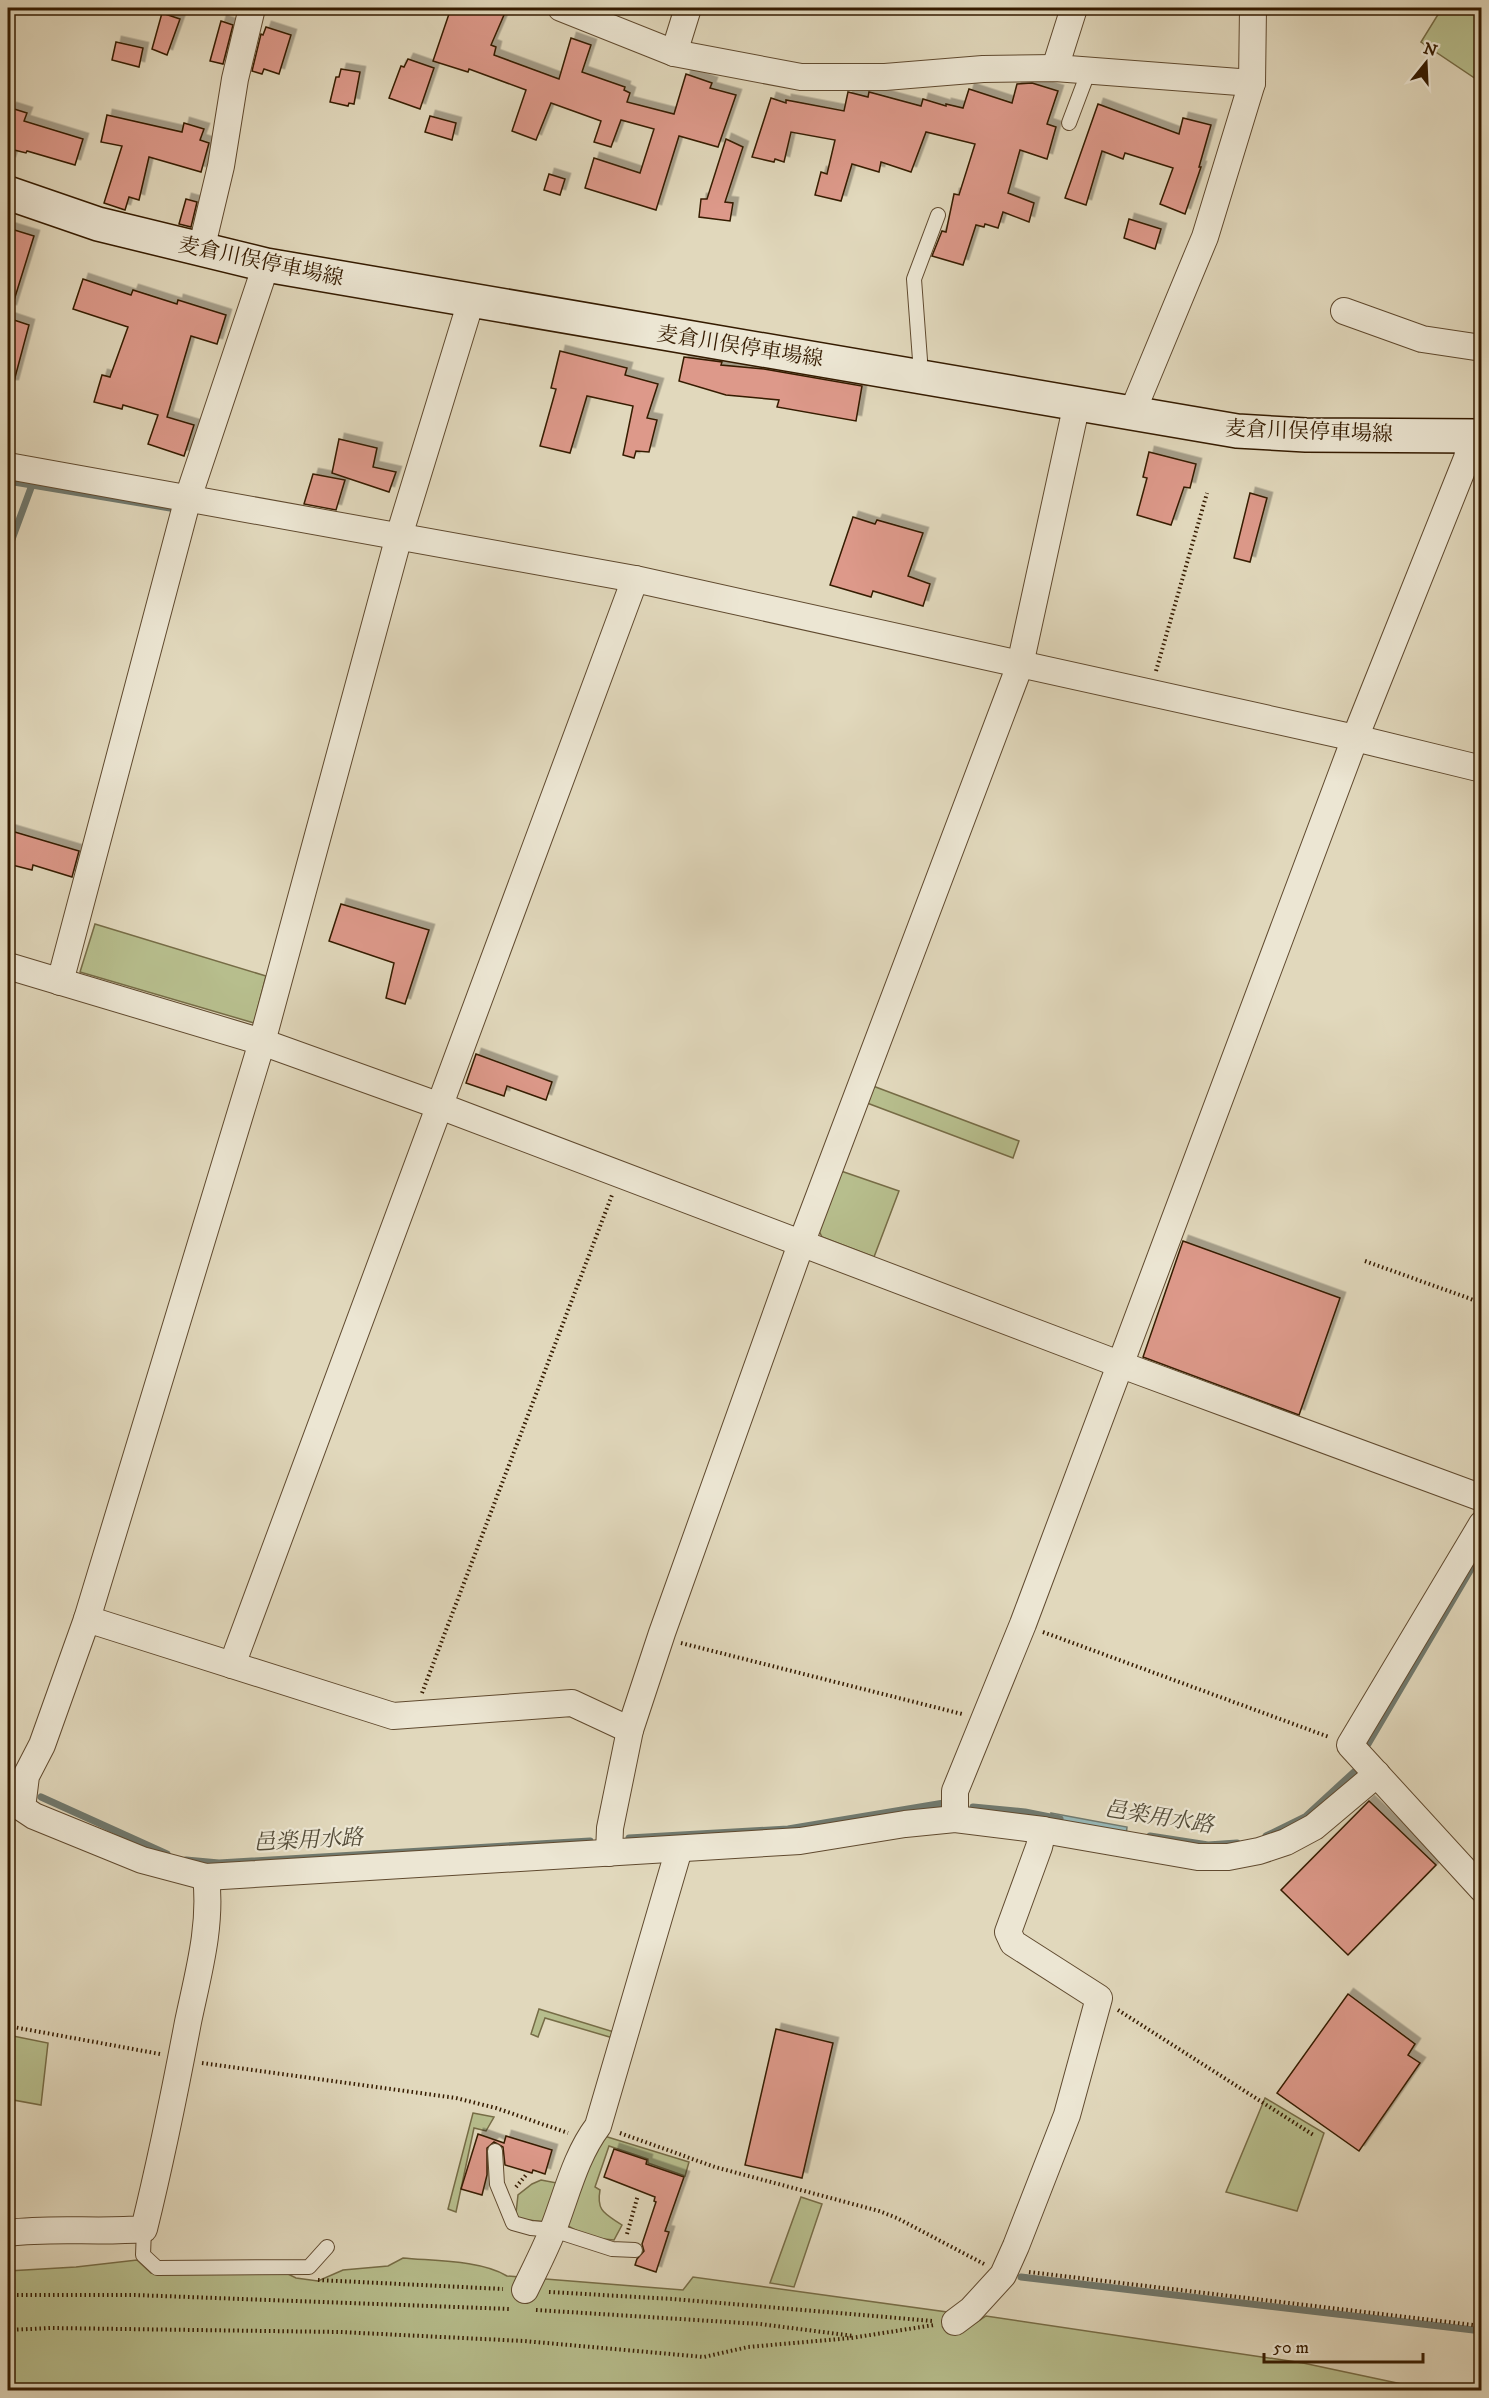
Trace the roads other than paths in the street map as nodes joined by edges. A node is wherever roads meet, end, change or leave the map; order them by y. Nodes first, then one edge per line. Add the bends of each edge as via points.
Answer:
1 (252, 8) edge
2 (561, 8) edge
3 (688, 8) edge
4 (1074, 8) edge
5 (1253, 8) edge
6 (674, 53) junction
7 (1055, 68) junction
8 (1089, 70) junction
9 (1252, 83) junction
10 (1070, 123) dead end
11 (8, 193) edge
12 (938, 215) dead end
13 (201, 250) junction
14 (266, 265) junction
15 (471, 301) junction
16 (1344, 310) dead end
17 (1482, 348) edge
18 (918, 376) junction
19 (1077, 403) junction
20 (1132, 413) junction
21 (1477, 436) edge
22 (8, 466) edge
23 (188, 498) junction
24 (399, 536) junction
25 (635, 579) junction
26 (1020, 665) junction
27 (1355, 738) junction
28 (1482, 769) edge
29 (8, 966) edge
30 (60, 982) junction
31 (262, 1042) junction
32 (440, 1106) junction
33 (801, 1244) junction
34 (1119, 1364) junction
35 (1482, 1498) edge
36 (1482, 1524) edge
37 (87, 1619) junction
38 (232, 1665) junction
39 (630, 1730) junction
40 (17, 1772) edge
41 (1377, 1774) junction
42 (955, 1819) junction
43 (1043, 1830) junction
44 (679, 1849) junction
45 (609, 1853) junction
46 (206, 1877) junction
47 (1482, 1889) edge
48 (495, 2151) dead end
49 (144, 2229) junction
50 (553, 2230) junction
51 (8, 2233) edge
52 (327, 2247) dead end
53 (629, 2249) road end
54 (521, 2303) road end
55 (955, 2322) road end

1 - 13 street
2 - 6 street
3 - 6 street
4 - 7 street
5 - 9 street
6 - 7 street via 801,77 885,78 983,69
7 - 8 street
8 - 9 street
8 - 10 lane
9 - 20 street via 1205,237
11 - 13 main road, 麦倉川俣停車場線 via 98,224
12 - 18 lane via 915,279
13 - 14 main road, 麦倉川俣停車場線
14 - 15 main road, 麦倉川俣停車場線
14 - 23 street
15 - 18 main road, 麦倉川俣停車場線
15 - 24 street
16 - 17 street via 1422,339
18 - 19 main road, 麦倉川俣停車場線
19 - 20 main road, 麦倉川俣停車場線
19 - 26 street
20 - 21 main road, 麦倉川俣停車場線 via 1237,431
21 - 27 street
22 - 23 street
23 - 24 street
23 - 30 street
24 - 25 street
24 - 31 street
25 - 26 street
25 - 32 street
26 - 27 street
26 - 33 street
27 - 28 street
27 - 34 street
29 - 30 street
30 - 31 street
31 - 32 street
31 - 37 street
32 - 33 street
32 - 38 street
33 - 34 street
33 - 39 street
34 - 35 street
34 - 42 street via 1023,1624 955,1791
36 - 41 street via 1350,1745
37 - 38 street
37 - 40 street via 42,1745
38 - 39 street via 393,1716 572,1703
39 - 45 street via 610,1828
40 - 46 street via 22,1808 34,1816 142,1860
41 - 43 street via 1314,1827 1286,1842 1228,1857 1198,1857
41 - 47 street
42 - 43 street
42 - 44 street via 800,1841
43 - 55 street via 1008,1932 1013,1943 1099,1998 1067,2115 1016,2246 1004,2272 971,2310
44 - 45 street
44 - 50 street via 593,2133
45 - 46 street
46 - 49 street via 206,1935 168,2130
48 - 50 lane via 497,2184 513,2223
49 - 51 street via 38,2229
49 - 52 lane via 143,2255 156,2268 309,2266
50 - 53 lane via 612,2249
50 - 54 street

